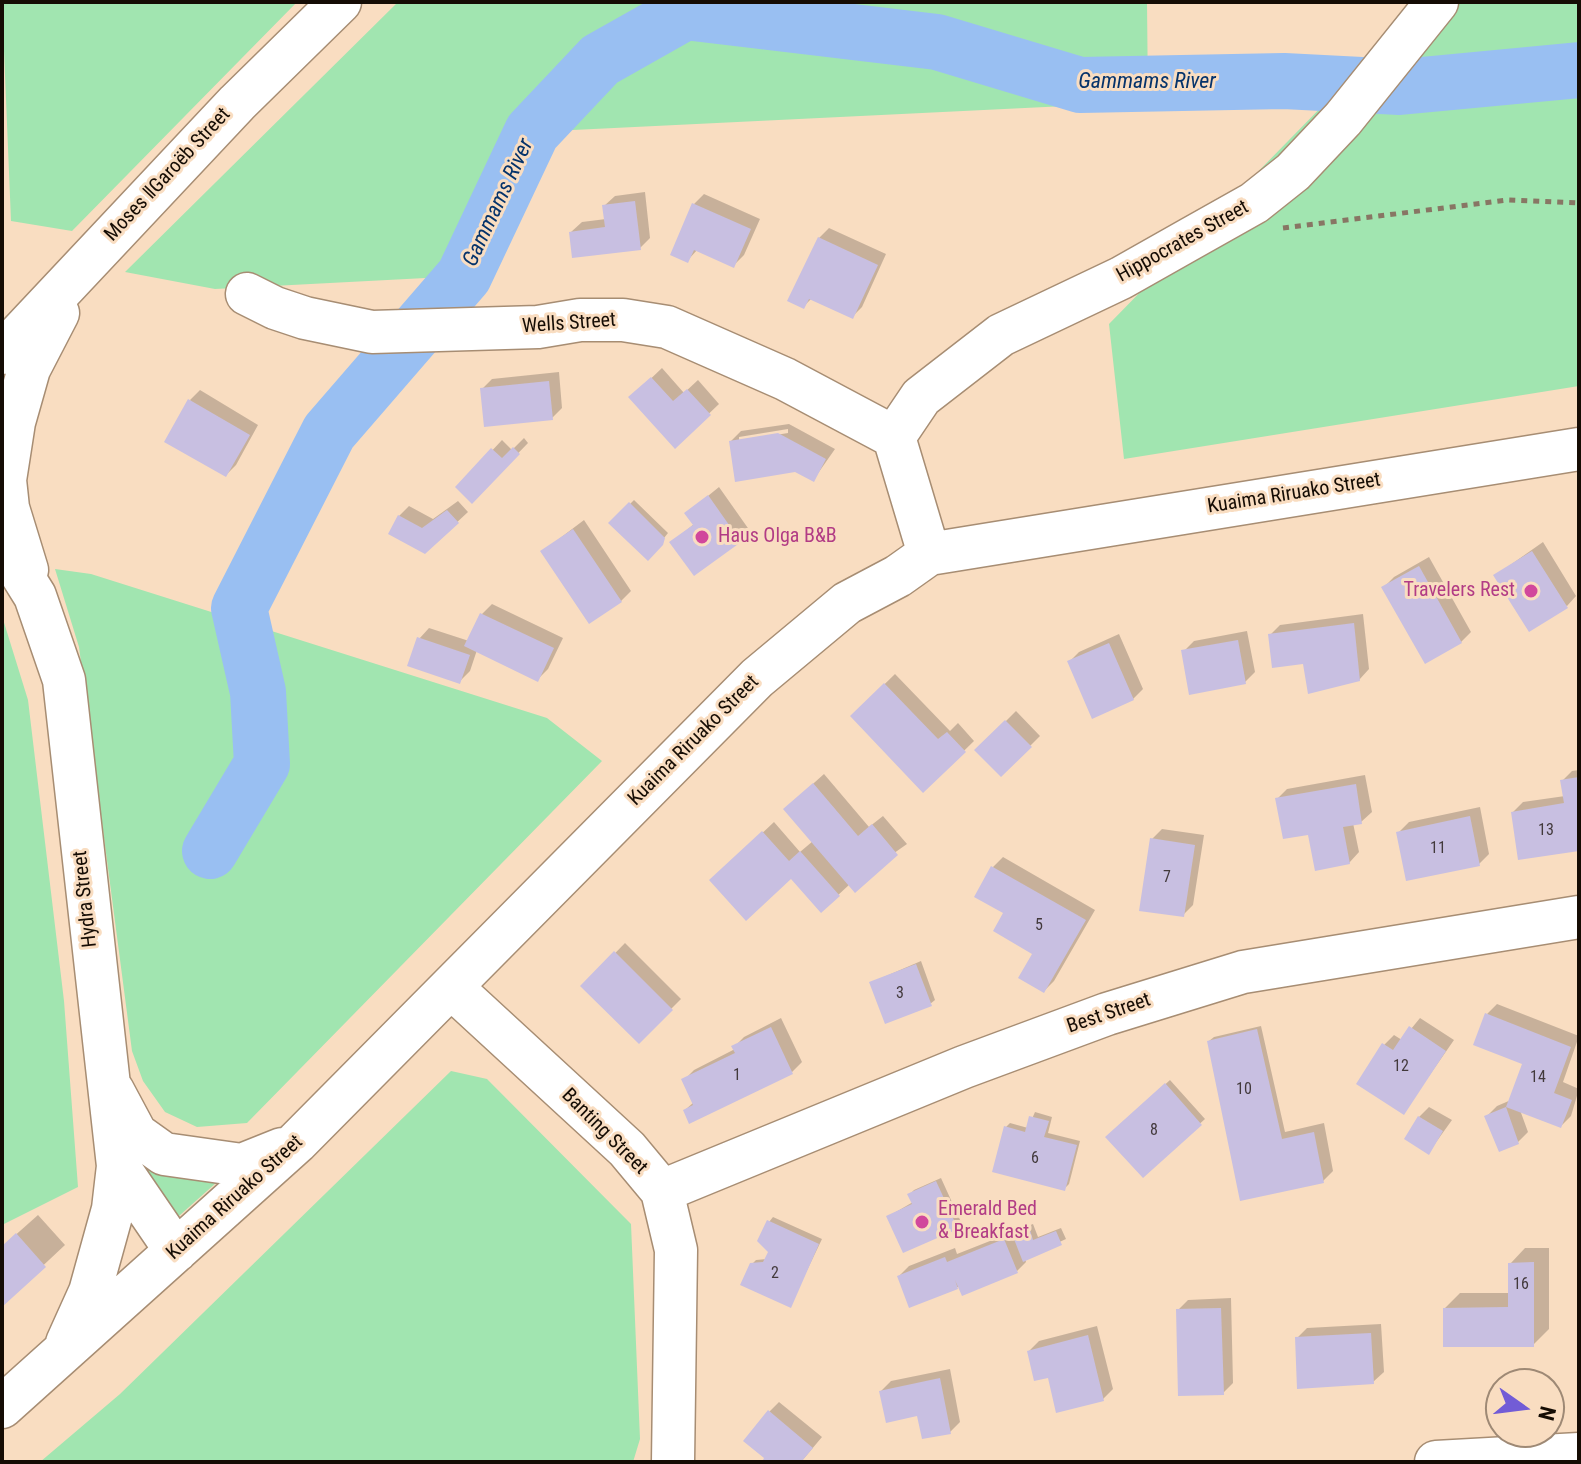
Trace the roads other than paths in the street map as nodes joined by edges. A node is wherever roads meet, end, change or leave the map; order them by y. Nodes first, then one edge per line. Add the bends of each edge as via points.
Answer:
1 (340, 2) edge
2 (1437, 2) edge
3 (85, 263) junction
4 (247, 294) dead end
5 (17, 323) edge
6 (2, 353) edge
7 (894, 437) junction
8 (1579, 449) edge
9 (2, 543) edge
10 (929, 554) junction
11 (35, 596) junction
12 (1579, 917) edge
13 (451, 987) junction
14 (105, 1068) junction
15 (297, 1142) junction
16 (118, 1166) junction
17 (662, 1191) junction
18 (176, 1251) junction
19 (59, 1358) junction
20 (2, 1407) edge
21 (1579, 1454) edge
22 (673, 1462) edge
23 (1436, 1462) edge

1 - 3 street, Moses ǁGaroëb Street
2 - 7 street, Hippocrates Street via 1315,152 1254,203 1121,278 1001,335 921,397
3 - 5 street, Moses ǁGaroëb Street
3 - 11 street via 29,369 5,480 8,508
4 - 7 street, Wells Street via 305,318 372,332 538,327 580,320 667,327 785,379
5 - 6 street, Moses ǁGaroëb Street
7 - 10 street
8 - 10 street, Kuaima Riruako Street
9 - 11 street, Hydra Street
10 - 13 street, Kuaima Riruako Street via 847,603 757,678
11 - 14 street, Hydra Street via 64,680
12 - 17 street, Best Street via 1243,972 1107,1014 964,1067
13 - 15 street, Kuaima Riruako Street
13 - 17 street, Banting Street via 627,1149
14 - 15 street via 120,1110 136,1134 164,1154 242,1165
14 - 16 street, Hydra Street
15 - 18 street, Kuaima Riruako Street
16 - 18 street, Hydra Street
16 - 19 street via 113,1209 90,1292
17 - 22 street, Banting Street via 676,1250
18 - 19 street, Kuaima Riruako Street
19 - 20 street, Kuaima Riruako Street
21 - 23 street

